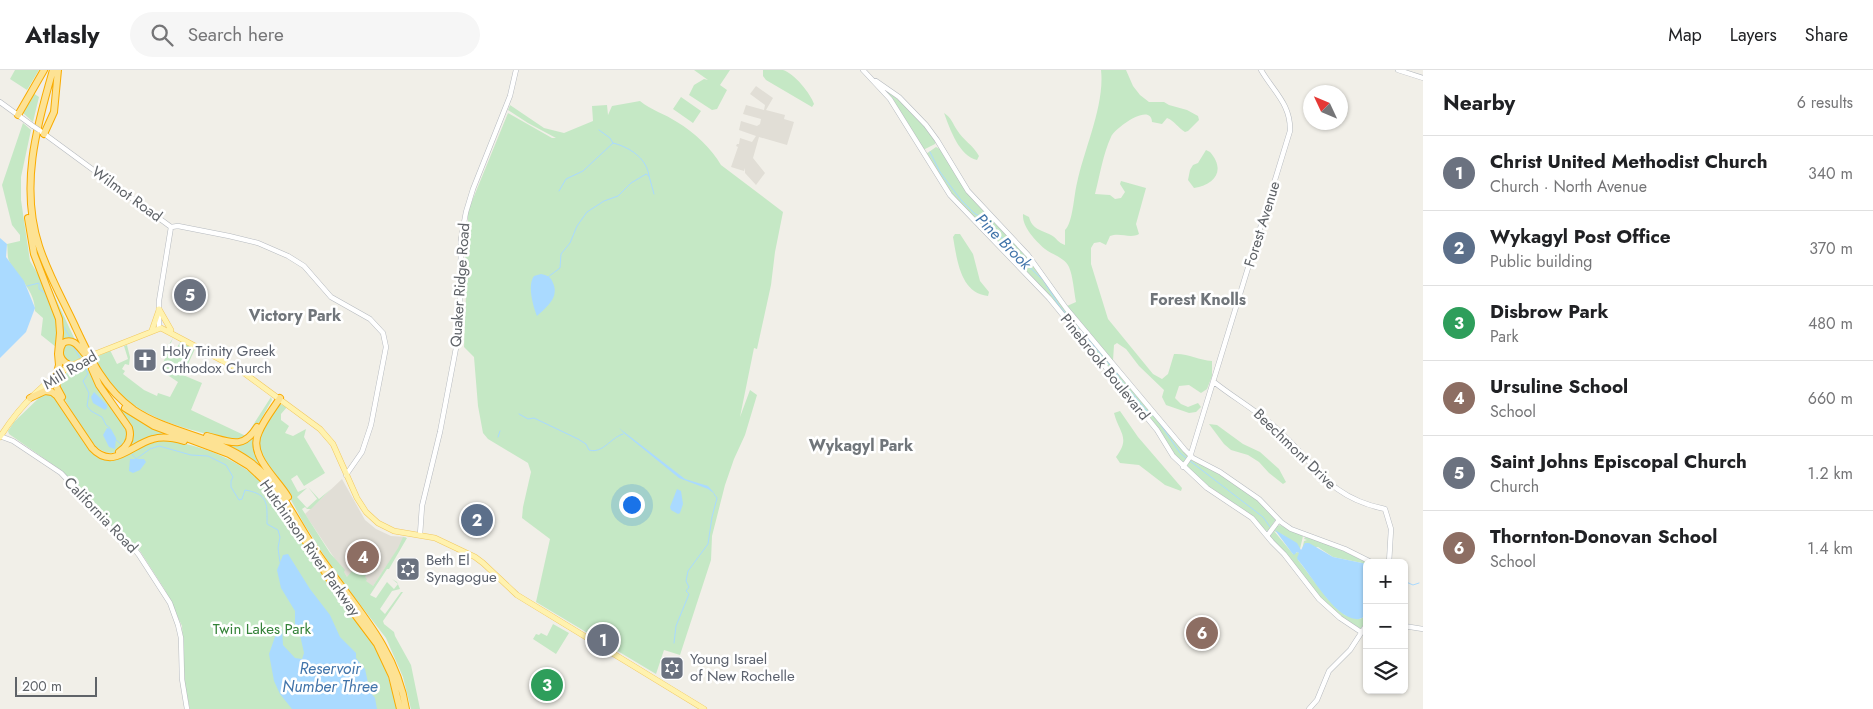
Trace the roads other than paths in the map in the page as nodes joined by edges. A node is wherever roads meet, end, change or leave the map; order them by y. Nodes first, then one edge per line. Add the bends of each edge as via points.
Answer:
1 (44, 70) edge
2 (51, 70) edge
3 (58, 70) edge
4 (516, 70) edge
5 (863, 70) edge
6 (1260, 70) edge
7 (1398, 70) edge
8 (1423, 78) edge
9 (887, 91) junction
10 (0, 102) edge
11 (18, 115) junction
12 (41, 132) junction
13 (28, 214) junction
14 (171, 227) junction
15 (159, 309) junction
16 (159, 328) junction
17 (152, 330) junction
18 (172, 332) junction
19 (85, 354) junction
20 (73, 365) junction
21 (92, 369) junction
22 (59, 374) junction
23 (1214, 382) junction
24 (278, 397) junction
25 (30, 398) junction
26 (175, 429) junction
27 (0, 436) edge
28 (230, 454) junction
29 (1190, 456) junction
30 (1183, 467) junction
31 (346, 475) junction
32 (1279, 520) junction
33 (420, 535) junction
34 (1267, 536) junction
35 (313, 547) junction
36 (1365, 559) edge
37 (1389, 559) edge
38 (1408, 627) edge
39 (1363, 629) edge
40 (1423, 629) edge
41 (1361, 632) junction
42 (187, 709) edge
43 (400, 709) edge
44 (407, 709) edge
45 (704, 709) edge
46 (1309, 709) edge

1 - 11 highway
2 - 13 highway, Hutchinson River Parkway via 30,149 26,179
2 - 26 highway, Hutchinson River Parkway via 30,177 32,217 42,255 104,381 138,412
3 - 12 highway via 55,110 50,123
4 - 33 street, Quaker Ridge Road via 510,96 466,212 461,239 460,320 440,432 422,506
5 - 9 street, Pinebrook Boulevard
6 - 23 street, Forest Avenue via 1284,102 1290,131
7 - 8 street
9 - 29 street, Pinebrook Boulevard via 907,105 926,125 968,191 1028,255 1066,308
9 - 30 street, Pinebrook Boulevard via 947,192 1044,292 1116,378
10 - 11 street, Wilmot Road
11 - 12 street, Wilmot Road, bridge
12 - 14 street, Wilmot Road
13 - 19 highway, Hutchinson River Parkway via 41,262
13 - 22 highway via 34,254 60,322
14 - 15 street, Wilmot Road
14 - 31 street via 258,243 288,256 304,266 332,297 373,321 383,333 387,343 371,424 362,452
15 - 16 street, Wilmot Road
15 - 17 main road
15 - 18 main road
16 - 17 main road, Mill Road
16 - 18 main road
17 - 20 main road, Mill Road, bridge
18 - 24 main road via 234,366
19 - 20 highway via 74,342 63,342 60,358
19 - 21 highway, Hutchinson River Parkway
20 - 22 main road, Mill Road
21 - 22 highway via 130,431 128,445 116,454 97,450 58,392
21 - 28 highway, Hutchinson River Parkway via 109,393 136,417
22 - 25 main road, Mill Road
23 - 29 street, Forest Avenue
23 - 37 street, Beechmont Drive via 1276,428 1333,487 1357,500 1385,509 1390,529
24 - 26 highway via 252,434 242,442
24 - 31 main road via 324,433 333,444
24 - 35 highway via 258,432 256,450 286,494
25 - 27 main road, Mill Road
25 - 28 highway via 45,391 54,393 92,448 105,457 117,456 148,440 162,437
26 - 35 highway, Hutchinson River Parkway via 228,448 258,468 280,493
27 - 42 street, California Road via 14,441 61,473 110,528 140,555 170,603 178,625
28 - 43 highway, Hutchinson River Parkway via 272,490 335,588 372,636 390,672
29 - 30 street, Forest Avenue
29 - 32 street, Pinebrook Boulevard via 1256,496
30 - 34 street, Pinebrook Boulevard via 1207,488 1249,515
31 - 33 main road via 360,502 382,527
32 - 34 street
32 - 36 street, Pinebrook Boulevard via 1296,532 1339,546
33 - 45 main road via 442,541 475,557 517,595
34 - 41 street, Pinebrook Boulevard via 1319,599
35 - 44 highway, Hutchinson River Parkway via 379,637 393,663
38 - 40 street
39 - 41 street
41 - 46 street via 1352,648 1329,672 1318,698

